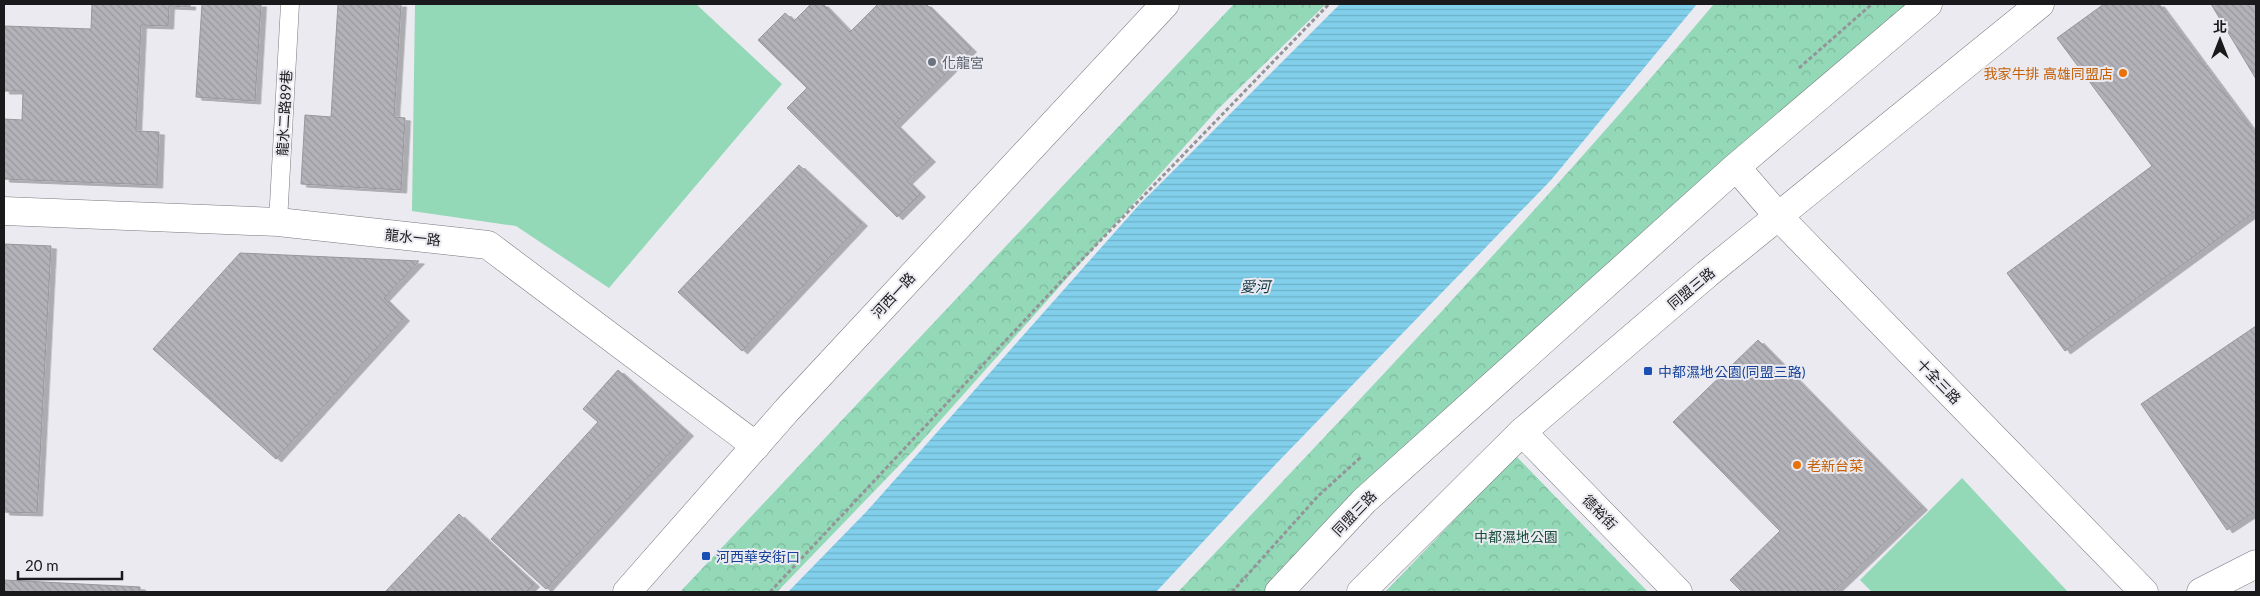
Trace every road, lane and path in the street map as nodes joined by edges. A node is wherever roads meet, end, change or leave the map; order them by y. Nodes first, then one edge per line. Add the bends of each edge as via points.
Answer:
1 (290, 4) edge
2 (1165, 4) edge
3 (1329, 4) edge
4 (1928, 4) edge
5 (2040, 4) edge
6 (1736, 167) junction
7 (4, 211) edge
8 (1778, 216) junction
9 (278, 222) junction
10 (1522, 432) junction
11 (756, 446) junction
12 (2256, 564) edge
13 (628, 592) edge
14 (770, 592) edge
15 (1279, 592) edge
16 (1361, 592) edge
17 (1678, 592) edge
18 (2144, 592) edge
19 (2201, 592) edge

1 - 9 lane, 龍水二路89巷
2 - 11 street, 河西一路
3 - 14 path via 1067,274
4 - 6 street, 同盟三路
5 - 8 street, 同盟三路
6 - 8 street, 十全三路
6 - 15 street, 同盟三路 via 1364,501
7 - 9 street, 龍水一路
8 - 10 street, 同盟三路
8 - 18 street, 十全三路
9 - 11 street, 龍水一路 via 488,245
10 - 16 street, 同盟三路
10 - 17 street, 德裕街
11 - 13 street, 河西一路
12 - 19 street

